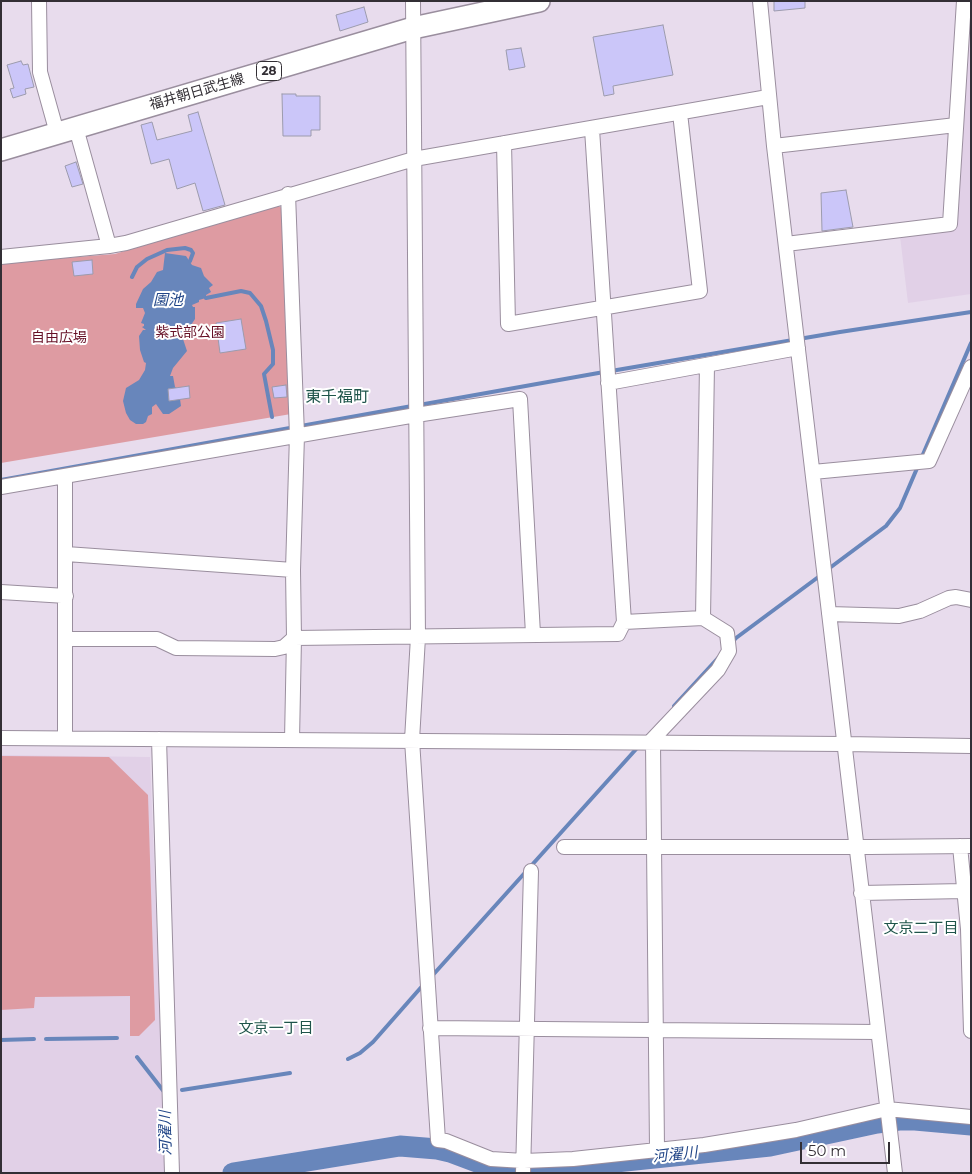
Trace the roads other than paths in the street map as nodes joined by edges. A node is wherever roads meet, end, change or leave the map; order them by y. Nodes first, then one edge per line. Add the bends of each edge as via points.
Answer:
1 (39, 1) edge
2 (413, 1) edge
3 (539, 1) edge
4 (760, 1) edge
5 (964, 1) edge
6 (413, 28) junction
7 (768, 97) junction
8 (680, 112) junction
9 (956, 125) junction
10 (592, 129) junction
11 (67, 130) junction
12 (504, 143) junction
13 (774, 146) junction
14 (1, 150) edge
15 (414, 159) junction
16 (288, 194) junction
17 (786, 244) junction
18 (109, 246) junction
19 (1, 257) edge
20 (603, 308) junction
21 (798, 348) junction
22 (707, 365) junction
23 (971, 367) edge
24 (608, 383) junction
25 (966, 389) edge
26 (416, 414) junction
27 (297, 435) junction
28 (813, 472) junction
29 (65, 477) junction
30 (1, 487) edge
31 (66, 554) junction
32 (293, 570) junction
33 (1, 592) edge
34 (66, 596) junction
35 (971, 600) edge
36 (829, 614) junction
37 (704, 618) junction
38 (624, 622) junction
39 (533, 634) junction
40 (418, 637) junction
41 (294, 638) junction
42 (66, 639) junction
43 (1, 738) edge
44 (66, 738) junction
45 (159, 739) junction
46 (292, 740) junction
47 (412, 740) junction
48 (651, 743) junction
49 (844, 744) junction
50 (971, 746) edge
51 (965, 846) edge
52 (564, 847) dead end
53 (654, 847) junction
54 (856, 847) junction
55 (531, 871) dead end
56 (964, 891) junction
57 (861, 893) junction
58 (430, 1028) junction
59 (527, 1030) junction
60 (656, 1030) junction
61 (971, 1031) edge
62 (878, 1032) junction
63 (887, 1109) junction
64 (971, 1117) edge
65 (657, 1149) junction
66 (523, 1167) edge
67 (172, 1173) edge
68 (895, 1173) edge

1 - 11 street via 40,72
2 - 6 street
3 - 6 main road, 福井朝日武生線 / 28
4 - 7 street
5 - 9 street
6 - 11 main road, 福井朝日武生線 / 28
6 - 15 street
7 - 8 street
7 - 13 street
8 - 10 street
8 - 20 street via 700,291
9 - 13 street
9 - 17 street via 950,224
10 - 12 street
10 - 20 street
11 - 14 main road, 福井朝日武生線 / 28
11 - 18 street
12 - 15 street
12 - 20 street via 508,324
13 - 17 street
15 - 16 street
15 - 26 street
16 - 18 street
16 - 27 street
17 - 21 street
18 - 19 street
20 - 24 street
21 - 22 street
21 - 28 street
22 - 24 street
22 - 37 street
23 - 25 street
24 - 38 street
25 - 28 street via 929,461
26 - 27 street
26 - 39 street via 520,399
26 - 40 street
27 - 29 street
27 - 32 street
28 - 36 street
29 - 30 street
29 - 31 street
31 - 32 street
31 - 34 street
32 - 41 street
33 - 34 street
34 - 42 street
35 - 36 street via 949,598 899,616
36 - 49 street
37 - 38 street
37 - 48 street via 727,633 729,651 718,670
38 - 39 street via 618,634
39 - 40 street
40 - 41 street
40 - 47 street
41 - 42 street via 284,647 275,649 176,648 157,639
41 - 46 street
42 - 44 street
43 - 44 street
44 - 45 street
45 - 46 street
45 - 67 street
46 - 47 street
47 - 48 street
47 - 58 street
48 - 49 street
48 - 53 street
49 - 50 street
49 - 54 street
51 - 54 street
51 - 56 street
52 - 53 street
53 - 54 street
53 - 60 street
54 - 57 street
55 - 59 street
56 - 57 street
56 - 61 street
57 - 62 street
58 - 59 street
58 - 66 street via 438,1140
59 - 60 street
59 - 66 street
60 - 62 street
60 - 65 street
62 - 63 street
63 - 64 street
63 - 65 street via 770,1135
63 - 68 street
65 - 66 street

